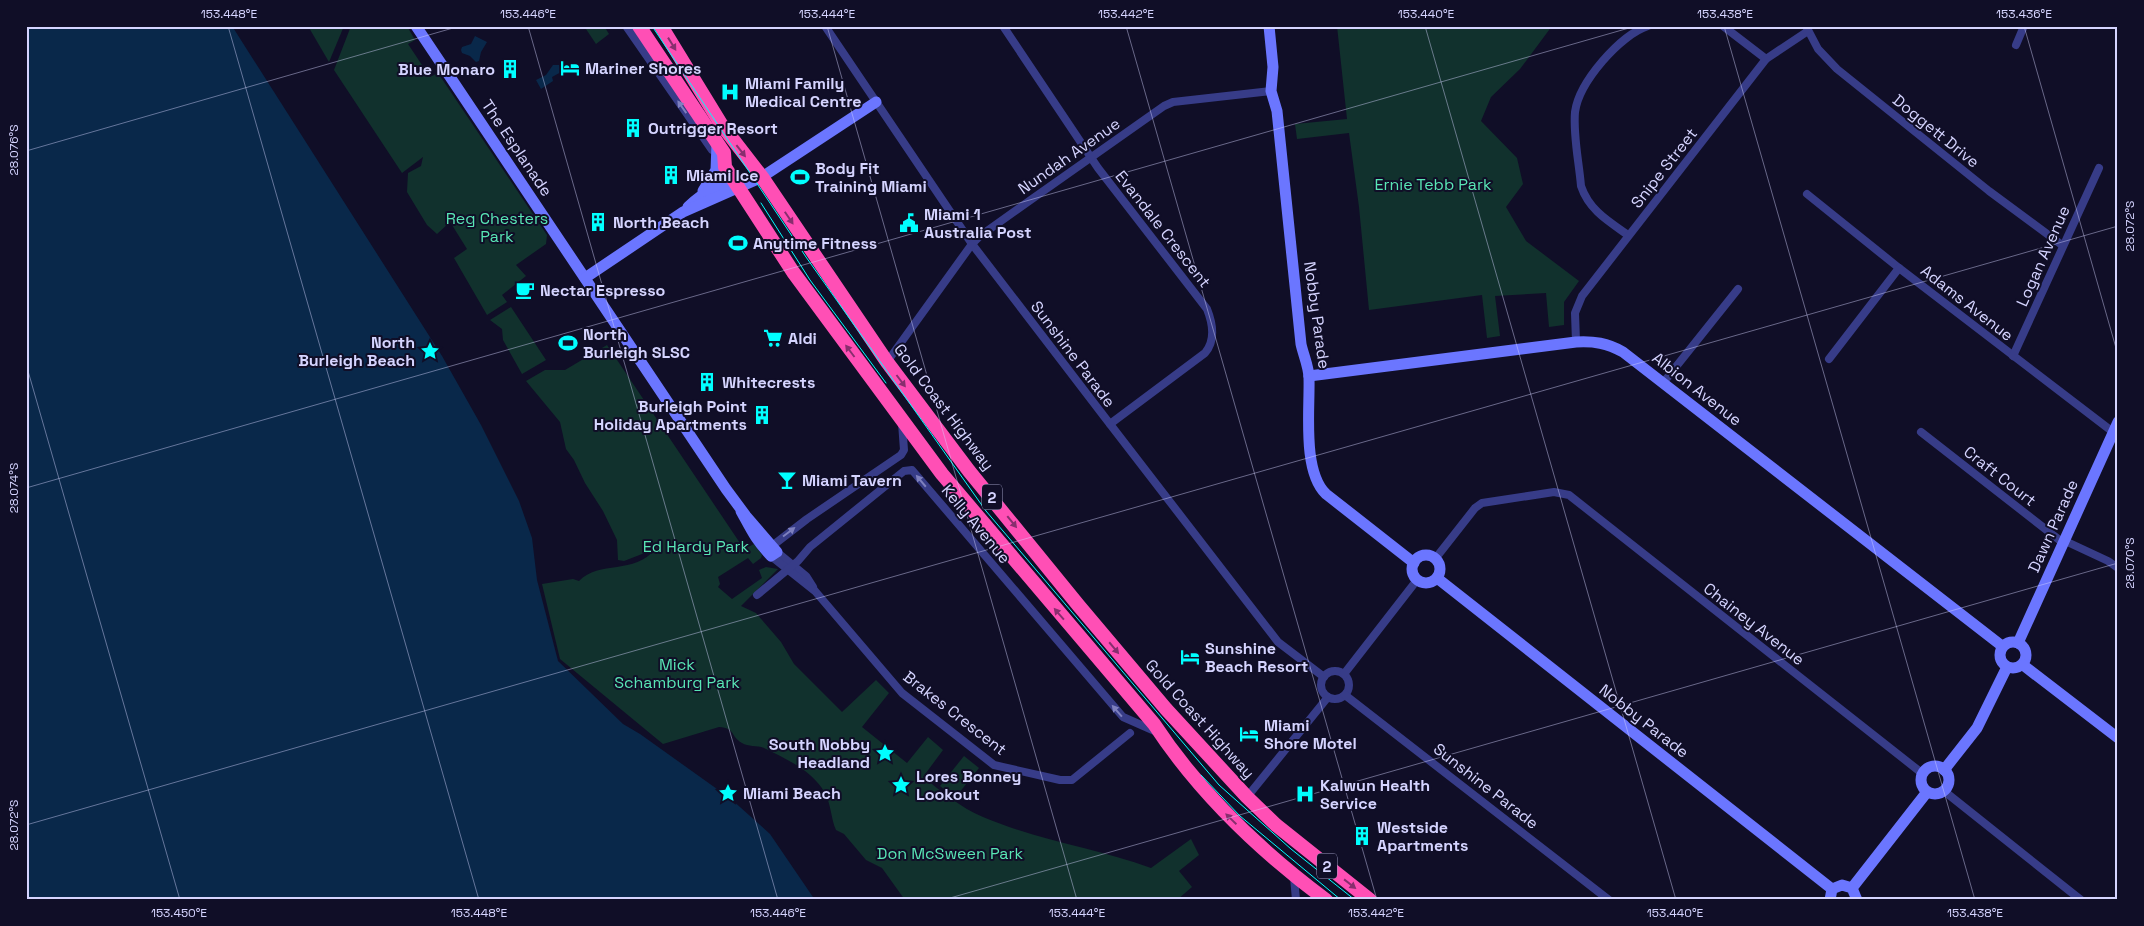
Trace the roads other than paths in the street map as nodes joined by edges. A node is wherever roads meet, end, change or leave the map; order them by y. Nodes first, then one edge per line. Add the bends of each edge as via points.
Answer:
1 (416, 26) edge
2 (626, 26) edge
3 (639, 26) edge
4 (661, 26) edge
5 (825, 26) edge
6 (1269, 26) edge
7 (1648, 26) edge
8 (1723, 26) edge
9 (2024, 26) edge
10 (1004, 27) edge
11 (1807, 29) edge
12 (2016, 45) dead end
13 (1766, 59) junction
14 (1272, 91) junction
15 (876, 102) junction
16 (714, 146) junction
17 (1092, 158) junction
18 (2099, 168) dead end
19 (762, 178) junction
20 (736, 185) junction
21 (700, 194) junction
22 (1807, 194) dead end
23 (683, 212) junction
24 (1628, 235) junction
25 (972, 244) junction
26 (2062, 245) junction
27 (1899, 268) junction
28 (585, 278) junction
29 (1738, 289) dead end
30 (1576, 342) junction
31 (2013, 356) junction
32 (1829, 359) dead end
33 (887, 362) junction
34 (1310, 376) junction
35 (1663, 382) junction
36 (902, 421) junction
37 (1110, 424) junction
38 (2115, 427) edge
39 (1921, 432) dead end
40 (2063, 541) junction
41 (772, 551) junction
42 (1435, 559) junction
43 (1414, 563) junction
44 (790, 567) junction
45 (2118, 568) edge
46 (1437, 578) junction
47 (1417, 580) junction
48 (757, 595) dead end
49 (2018, 643) junction
50 (2002, 646) junction
51 (2022, 665) junction
52 (2007, 667) junction
53 (1344, 674) junction
54 (1324, 677) junction
55 (1345, 695) junction
56 (1328, 697) junction
57 (1130, 733) dead end
58 (1160, 733) junction
59 (2118, 738) edge
60 (1944, 770) junction
61 (1923, 774) junction
62 (1944, 791) junction
63 (1927, 792) junction
64 (1247, 797) junction
65 (1294, 876) junction
66 (1852, 888) junction
67 (1831, 894) edge
68 (1296, 900) edge
69 (1326, 900) edge
70 (1370, 900) edge
71 (1609, 900) edge
72 (1857, 900) edge
73 (2081, 900) edge

1 - 28 street, The Esplanade
16 -> 2 street
3 - 16 highway, 2
4 -> 19 highway, Gold Coast Highway / 2 via 721,124
5 - 15 street, Sunshine Parade
6 - 14 street, Nobby Parade
7 - 24 street via 1628,36 1608,57 1582,91 1575,115 1584,197 1598,213
8 - 13 street
9 - 12 street
10 - 17 street, Evandale Crescent
11 - 13 street, Snipe Street
11 - 26 street, Doggett Drive via 1818,49 1837,69
13 - 24 street, Snipe Street
14 - 17 street, Nundah Avenue via 1173,102
14 - 34 street, Nobby Parade via 1277,111 1301,344
15 - 19 street
15 - 25 street, Sunshine Parade
16 - 20 highway, 2
16 - 21 street via 714,175
17 - 25 street, Nundah Avenue
17 - 37 street, Evandale Crescent via 1207,309 1212,332 1210,346 1205,353
18 - 26 street, Logan Avenue
19 - 20 street
19 -> 33 highway, Gold Coast Highway / 2
20 - 21 street via 718,186
20 - 23 street
36 -> 20 highway, 2 via 793,272
21 - 23 street
22 - 27 street, Adams Avenue
23 - 28 street
24 - 30 street, Snipe Street via 1577,305
25 - 33 street, Nundah Avenue
25 - 37 street, Sunshine Parade
26 - 31 street, Logan Avenue
27 - 31 street, Adams Avenue
27 - 32 street
28 - 41 street, The Esplanade via 742,510 753,536
29 - 35 street
30 - 34 street, Albion Avenue
30 - 35 street, Albion Avenue via 1602,342 1616,348
31 - 38 street, Adams Avenue
33 -> 64 highway, Gold Coast Highway / 2 via 969,471 1079,606 1166,709
34 - 43 street, Nobby Parade via 1312,461 1320,488
35 - 50 street, Albion Avenue
41 -> 36 street via 807,519 901,455 904,450
58 -> 36 highway, 2 via 989,533
37 - 54 street, Sunshine Parade via 1278,642
38 - 40 street, Dawn Parade
39 - 40 street, Craft Court
40 - 45 street, Craft Court
40 - 49 street, Dawn Parade
41 - 44 street, Brakes Crescent
42 - 43 street via 1423,556
42 - 46 street via 1439,566
42 - 61 street, Chainey Avenue via 1482,503 1554,492 1568,495
43 - 47 street via 1412,572
44 - 48 street, Kelly Avenue
44 - 57 street, Brakes Crescent via 806,576 815,591 902,693 997,766 1072,780
58 -> 44 street, Kelly Avenue via 1123,718 912,470 902,473
46 - 47 street via 1429,583
46 - 67 street, Nobby Parade
47 - 53 street
49 - 50 street via 2011,641
49 - 51 street via 2024,656
50 - 52 street via 2002,660
51 - 52 street via 2014,669
51 - 59 street
52 - 60 street via 1976,728
53 - 54 street via 1332,672
53 - 55 street via 1349,682
54 - 56 street via 1321,686
55 - 56 street via 1337,699
55 - 71 street, Sunshine Parade
56 - 64 street
65 -> 58 highway, 2 via 1208,795
60 - 61 street via 1934,767
60 - 62 street via 1949,779
61 - 63 street via 1922,786
62 - 63 street
62 - 73 street
63 - 66 street
64 -> 70 highway, Gold Coast Highway / 2 via 1276,825
65 - 68 street
65 - 69 highway, 2
66 - 67 street via 1842,885
66 - 72 street

